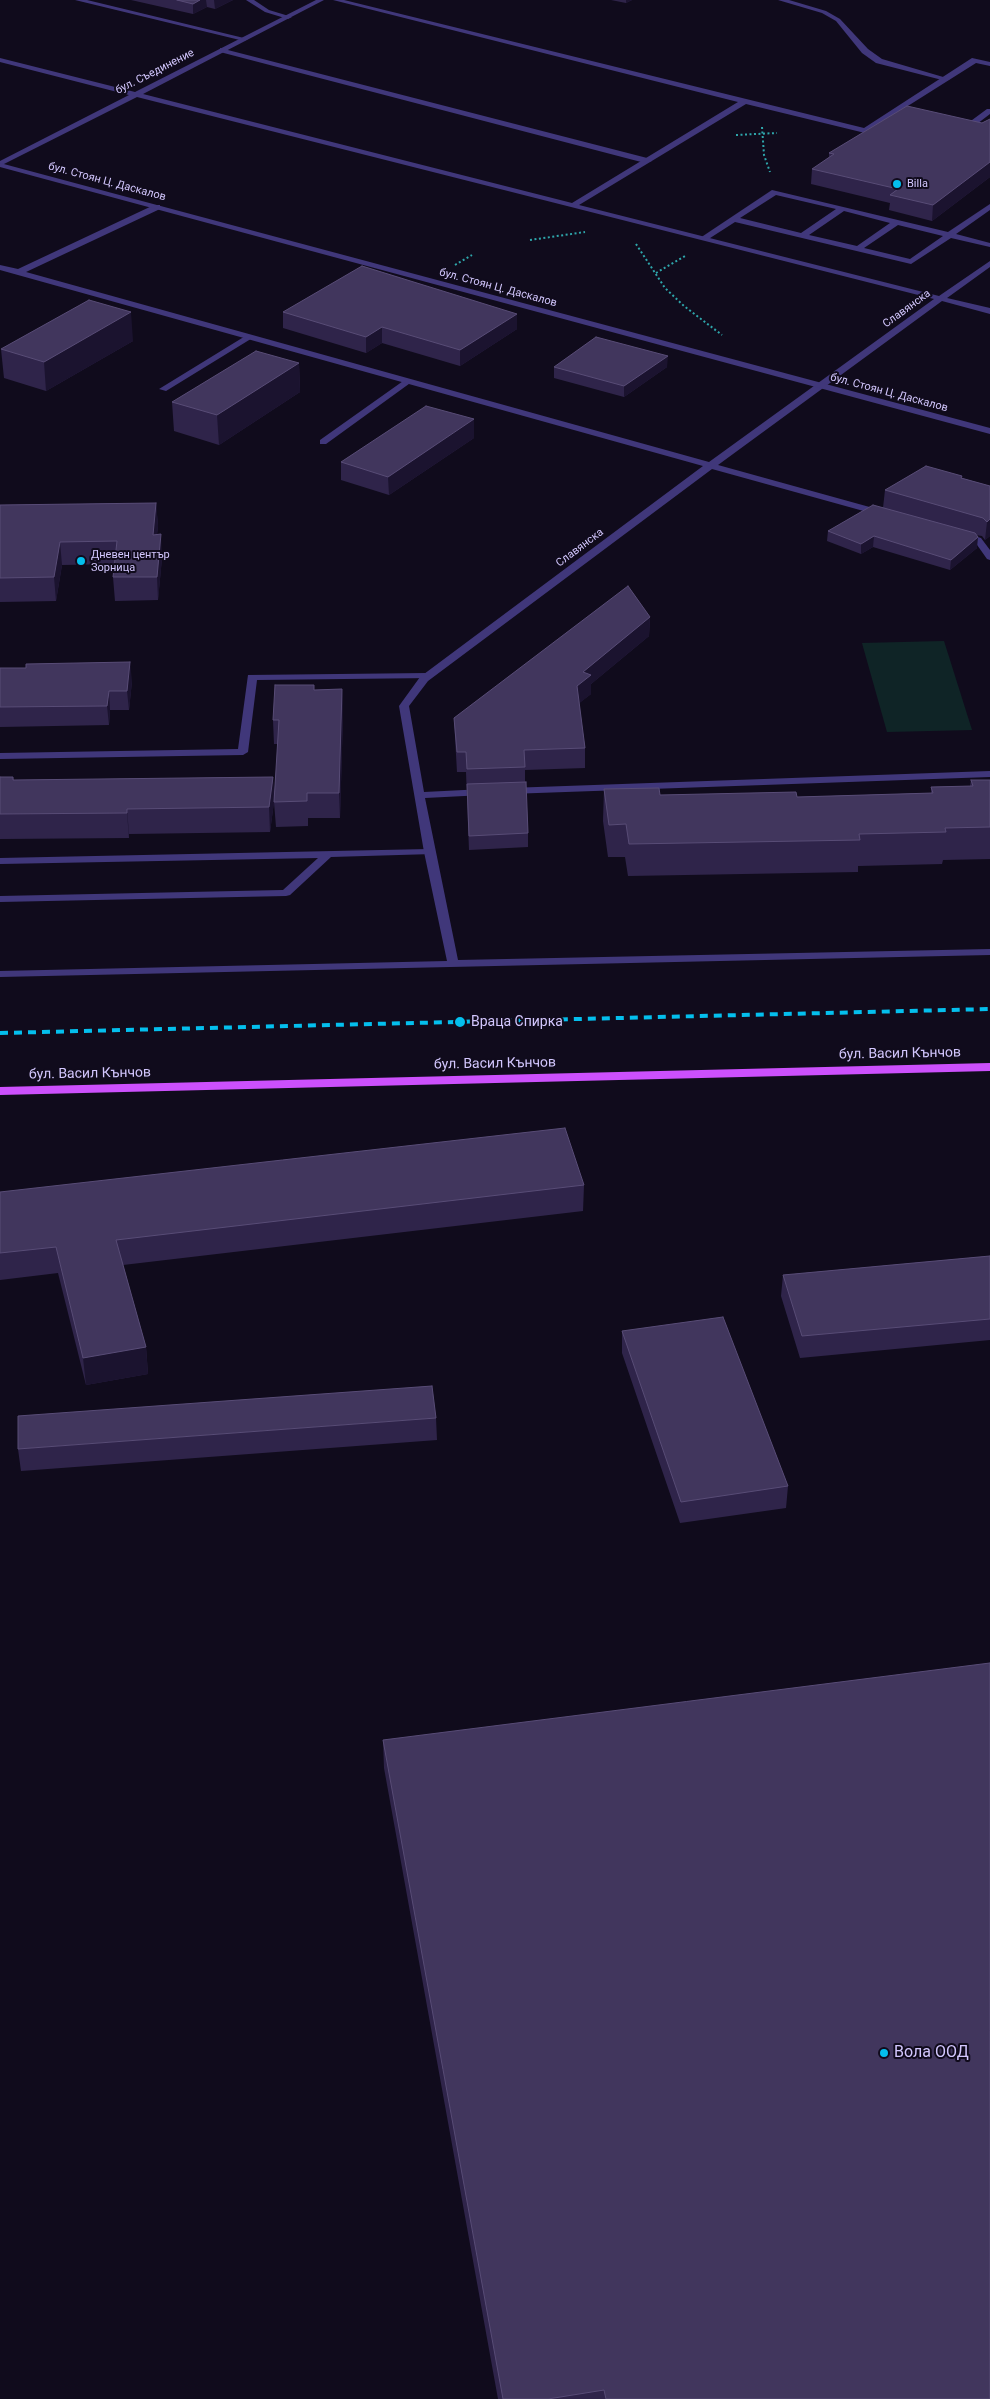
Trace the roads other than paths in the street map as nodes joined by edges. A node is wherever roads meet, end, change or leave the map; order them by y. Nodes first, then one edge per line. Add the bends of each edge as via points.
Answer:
1 (78, 0) edge
2 (249, 0) edge
3 (320, 0) edge
4 (336, 0) edge
5 (781, 0) edge
6 (288, 16) junction
7 (244, 40) junction
8 (223, 50) junction
9 (0, 60) edge
10 (990, 64) edge
11 (946, 79) junction
12 (136, 94) junction
13 (744, 101) junction
14 (990, 112) edge
15 (891, 114) junction
16 (900, 117) edge
17 (954, 129) edge
18 (648, 161) junction
19 (0, 165) edge
20 (573, 205) junction
21 (990, 206) edge
22 (157, 207) junction
23 (842, 209) junction
24 (734, 219) junction
25 (897, 222) junction
26 (950, 235) junction
27 (802, 236) junction
28 (704, 238) junction
29 (990, 245) edge
30 (858, 249) junction
31 (990, 263) edge
32 (0, 267) edge
33 (19, 272) junction
34 (941, 298) junction
35 (990, 311) edge
36 (250, 337) junction
37 (409, 381) junction
38 (822, 386) junction
39 (163, 389) dead end
40 (990, 431) edge
41 (323, 442) dead end
42 (711, 465) junction
43 (892, 516) edge
44 (949, 532) edge
45 (990, 557) edge
46 (428, 676) junction
47 (0, 756) edge
48 (990, 774) edge
49 (419, 794) junction
50 (429, 852) junction
51 (328, 854) junction
52 (0, 861) edge
53 (0, 899) edge
54 (990, 952) edge
55 (453, 964) junction
56 (0, 974) edge
57 (990, 1067) edge
58 (0, 1091) edge

1 - 7 street
2 - 6 street via 266,11
3 - 6 street, бул. Съединение
4 - 13 street
5 - 11 street via 824,12 838,20 865,51 879,61
6 - 7 street, бул. Съединение
7 - 8 street, бул. Съединение
8 - 12 street, бул. Съединение
8 - 18 street
9 - 12 street
10 - 11 street via 975,60
11 - 15 street
12 - 19 street, бул. Съединение
12 - 20 street
13 - 15 street via 865,131
13 - 18 street
14 - 17 street via 966,128
15 - 16 street
18 - 20 street
19 - 22 street, бул. Стоян Ц. Даскалов
20 - 28 street
21 - 26 street
22 - 33 street
22 - 38 street, бул. Стоян Ц. Даскалов
23 - 24 street via 775,192
23 - 25 street
23 - 27 street
24 - 27 street
24 - 28 street
25 - 26 street
25 - 30 street
26 - 29 street
26 - 30 street via 912,262
27 - 30 street
28 - 34 street
31 - 34 street, Славянска
32 - 33 street
33 - 36 street
34 - 35 street
34 - 38 street, Славянска
36 - 37 street
36 - 39 street
37 - 41 street
37 - 42 street
38 - 40 street, бул. Стоян Ц. Даскалов
38 - 42 street, Славянска
42 - 43 street
42 - 46 street, Славянска
44 - 45 street via 978,540
46 - 47 street via 252,677 243,752
46 - 49 street, Славянска via 404,706
48 - 49 street
49 - 50 street, Славянска
50 - 51 street
50 - 55 street, Славянска
51 - 52 street
51 - 53 street via 286,893
54 - 55 street
55 - 56 street
57 - 58 main road, бул. Васил Кънчов

